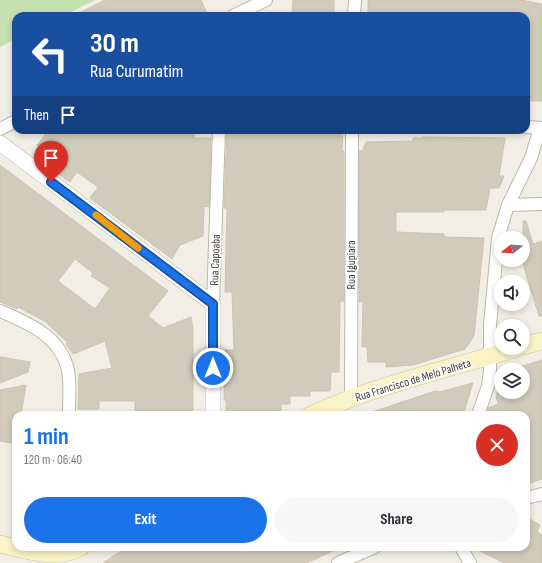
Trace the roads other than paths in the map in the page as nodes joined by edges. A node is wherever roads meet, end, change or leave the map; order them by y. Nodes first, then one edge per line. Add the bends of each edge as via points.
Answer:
1 (266, 0) edge
2 (354, 0) edge
3 (241, 12) edge
4 (354, 12) edge
5 (12, 123) edge
6 (530, 127) edge
7 (541, 128) edge
8 (0, 129) edge
9 (219, 134) edge
10 (352, 134) edge
11 (0, 143) edge
12 (542, 204) edge
13 (508, 205) junction
14 (213, 304) junction
15 (0, 311) edge
16 (542, 340) edge
17 (530, 344) edge
18 (494, 355) edge
19 (490, 356) junction
20 (351, 400) junction
21 (69, 411) edge
22 (213, 411) edge
23 (321, 411) edge
24 (479, 411) edge
25 (542, 494) edge
26 (530, 497) edge
27 (0, 544) edge
28 (12, 547) edge
29 (32, 551) edge
30 (366, 551) edge
31 (463, 551) edge
32 (73, 552) edge
33 (338, 563) edge
34 (470, 563) edge

1 - 3 street
2 - 4 street
5 - 8 street
6 - 7 street
7 - 13 street via 531,158
9 - 14 street, Rua Capoaba
10 - 20 street, Rua Igupiara
11 - 14 street
12 - 13 street
13 - 19 street via 498,238 490,325
14 - 22 street, Rua Capoaba
15 - 21 street via 49,336 59,348 69,376
16 - 17 main road
18 - 19 main road, Rua Francisco de Melo Palheta
19 - 20 main road, Rua Francisco de Melo Palheta via 381,388
19 - 24 street via 488,386
20 - 23 main road, Rua Francisco de Melo Palheta
25 - 26 street
27 - 28 main road
29 - 32 main road via 45,554
30 - 33 street
31 - 34 street

